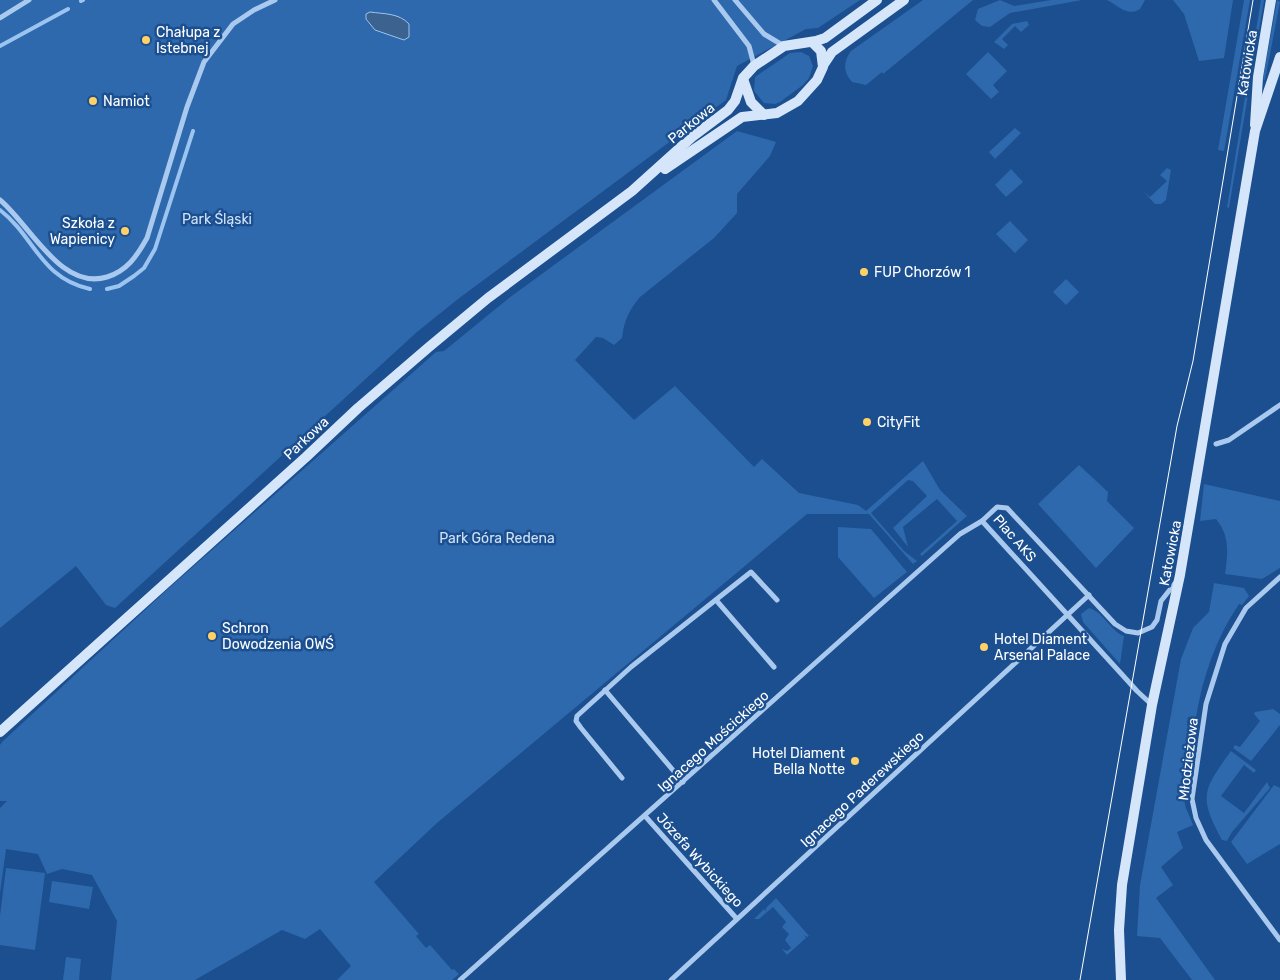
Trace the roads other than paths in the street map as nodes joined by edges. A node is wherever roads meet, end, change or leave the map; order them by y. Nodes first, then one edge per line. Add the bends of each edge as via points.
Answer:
1 (29, 0) edge
2 (275, 0) edge
3 (714, 0) edge
4 (734, 0) edge
5 (877, 0) edge
6 (904, 0) edge
7 (1271, 0) edge
8 (0, 18) edge
9 (812, 42) junction
10 (784, 46) junction
11 (1280, 57) edge
12 (824, 64) junction
13 (754, 66) junction
14 (743, 78) junction
15 (764, 115) junction
16 (1255, 131) junction
17 (644, 182) junction
18 (0, 200) edge
19 (1280, 405) edge
20 (1216, 444) dead end
21 (982, 520) junction
22 (1280, 577) edge
23 (1179, 578) junction
24 (1089, 595) junction
25 (716, 600) junction
26 (777, 600) dead end
27 (1068, 614) junction
28 (774, 667) dead end
29 (605, 690) junction
30 (1152, 705) junction
31 (0, 732) edge
32 (622, 778) dead end
33 (683, 782) junction
34 (645, 816) junction
35 (737, 919) junction
36 (1280, 940) edge
37 (460, 980) edge
38 (671, 980) edge
39 (1121, 980) edge

1 - 8 street
2 - 18 street via 233,24 204,62 186,107 147,238 137,256 124,269 99,280 66,272
3 - 13 street via 749,46
4 - 10 street via 764,34
5 - 9 street via 826,37
6 - 12 street via 832,52
7 - 16 street, Katowicka via 1256,86
9 - 10 street
9 - 12 street via 819,48
10 - 13 street
11 - 16 street, Katowicka
12 - 15 street via 818,78 798,101 780,112
13 - 14 street
14 - 15 street via 751,102
14 - 17 street, Parkowa via 732,107 692,137
15 - 17 street, Parkowa via 742,118
16 - 23 street, Katowicka
17 - 31 street, Parkowa via 434,342
19 - 20 street via 1228,440
21 - 24 street, Plac AKS via 997,507 1007,508
21 - 27 street, Plac AKS
21 - 33 street, Ignacego Mościckiego via 960,534
22 - 36 street, Młodzieżowa via 1246,608 1225,644 1206,704 1192,799 1196,818 1208,843
23 - 24 street, Plac AKS via 1161,601 1155,624 1141,632 1120,628
23 - 30 street, Katowicka
24 - 27 street
25 - 26 street via 751,572
25 - 28 street
25 - 29 street
27 - 30 street, Plac AKS
27 - 35 street, Ignacego Paderewskiego
29 - 32 street via 582,710 576,721
29 - 33 street
30 - 39 street, Katowicka via 1122,885 1119,930
33 - 34 street, Ignacego Mościckiego
34 - 35 street, Józefa Wybickiego
34 - 37 street, Ignacego Mościckiego
35 - 38 street, Ignacego Paderewskiego

